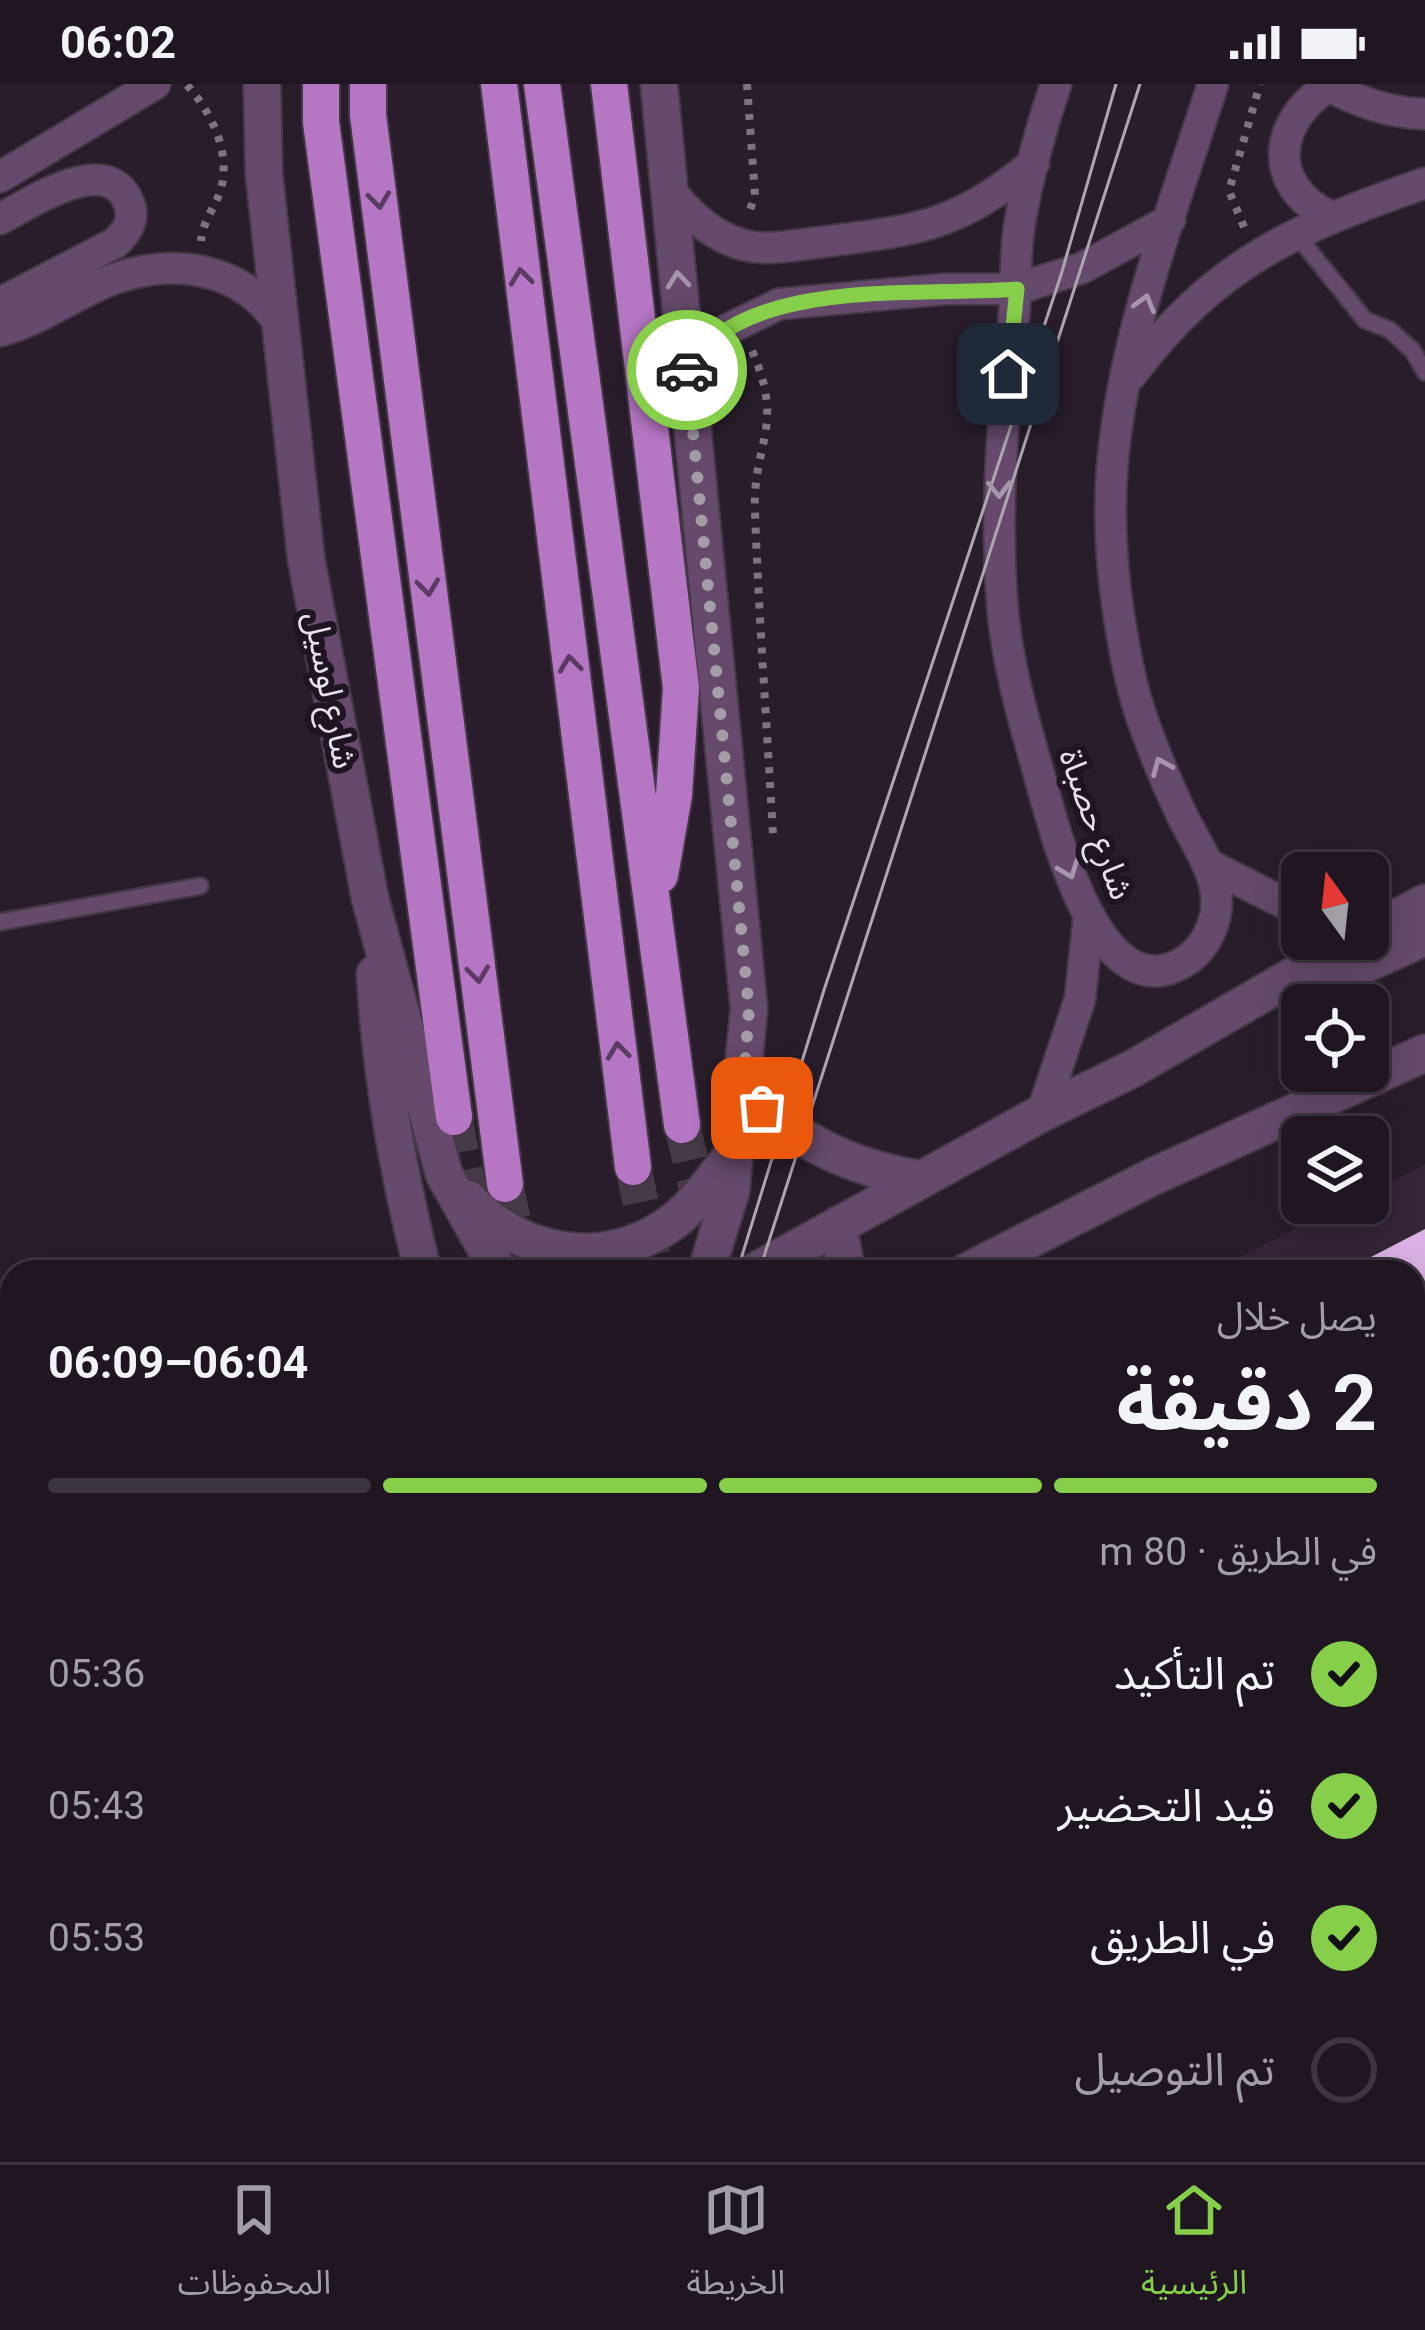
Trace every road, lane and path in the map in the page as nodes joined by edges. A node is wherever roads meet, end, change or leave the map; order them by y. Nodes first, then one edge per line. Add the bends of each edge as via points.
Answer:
1 (155, 84) edge
2 (186, 84) edge
3 (262, 84) edge
4 (321, 84) edge
5 (368, 84) edge
6 (499, 84) edge
7 (542, 84) edge
8 (609, 84) edge
9 (659, 84) edge
10 (747, 84) edge
11 (1056, 84) edge
12 (1213, 84) edge
13 (1260, 84) edge
14 (1328, 85) edge
15 (1425, 114) edge
16 (1034, 163) junction
17 (0, 177) edge
18 (1425, 183) edge
19 (669, 188) junction
20 (1330, 216) junction
21 (0, 219) edge
22 (1170, 220) junction
23 (1294, 232) junction
24 (1247, 234) dead end
25 (738, 244) junction
26 (197, 272) junction
27 (1017, 289) junction
28 (0, 303) edge
29 (740, 322) junction
30 (280, 326) junction
31 (0, 331) edge
32 (686, 367) junction
33 (1425, 372) edge
34 (1124, 384) junction
35 (774, 853) dead end
36 (1208, 865) junction
37 (200, 886) dead end
38 (370, 898) junction
39 (654, 902) junction
40 (1281, 903) edge
41 (1425, 903) edge
42 (1089, 915) junction
43 (1389, 921) edge
44 (0, 922) edge
45 (1425, 937) edge
46 (1321, 960) edge
47 (1425, 1032) edge
48 (1389, 1051) edge
49 (1425, 1053) edge
50 (1134, 1068) junction
51 (743, 1090) junction
52 (1312, 1092) edge
53 (1042, 1113) junction
54 (454, 1118) tunnel mouth
55 (682, 1125) tunnel mouth
56 (738, 1149) junction
57 (633, 1167) tunnel mouth
58 (444, 1174) junction
59 (1154, 1176) junction
60 (920, 1179) junction
61 (505, 1184) tunnel mouth
62 (838, 1225) junction
63 (420, 1260) edge
64 (493, 1260) edge
65 (710, 1260) edge
66 (775, 1260) edge
67 (845, 1260) edge
68 (990, 1260) edge

1 - 17 street
2 - 26 path via 222,143 221,188 203,219
3 - 30 street, شارع لوسيل
4 - 54 highway
5 -> 61 highway
57 -> 6 highway
7 - 39 highway
8 - 39 highway via 681,688 674,795
9 - 19 street
10 - 25 path via 755,195
11 - 16 street, شارع حصباة
12 - 22 street, شارع حصباة
13 - 24 path via 1229,191
14 - 15 street via 1372,105
14 - 20 street via 1293,117 1284,145 1294,188
16 - 25 street via 936,225 761,249
16 - 27 street, شارع حصباة via 1019,226
18 - 20 street
19 - 25 street via 697,221
32 -> 19 street
20 - 23 street
21 - 28 street via 90,179 118,186 132,214 115,243
22 - 27 street via 1082,268
34 -> 22 street, شارع حصباة
23 - 33 lane via 1365,320 1390,330
23 - 34 street via 1200,298
26 - 30 street via 241,283
26 - 31 street via 130,274
27 - 29 street via 779,304
27 -> 42 street, شارع حصباة via 998,459 1002,606 1055,832
29 - 32 street
29 - 35 path via 766,382 769,413 754,505
30 - 38 street, شارع لوسيل via 306,558
32 - 51 street via 749,1010
36 -> 34 street, شارع حصباة via 1145,729 1124,645 1112,558
36 - 40 street
36 - 42 street, شارع حصباة via 1216,911 1209,935 1172,968 1146,971 1120,958
37 - 44 lane
38 - 58 street, شارع لوسيل
38 - 63 street via 385,1098
39 - 55 highway
41 - 43 street
42 - 53 street via 1080,999
45 - 50 street
46 - 50 street
47 - 48 street
49 - 59 street
50 - 53 street
51 - 56 street
51 - 60 street via 829,1153
52 - 59 street
53 - 60 street
56 - 58 street via 668,1227 624,1248 576,1254 528,1244 486,1219
56 - 65 street
58 - 64 street, شارع لوسيل
59 - 68 street
60 - 62 street
62 - 66 street
62 - 67 street

